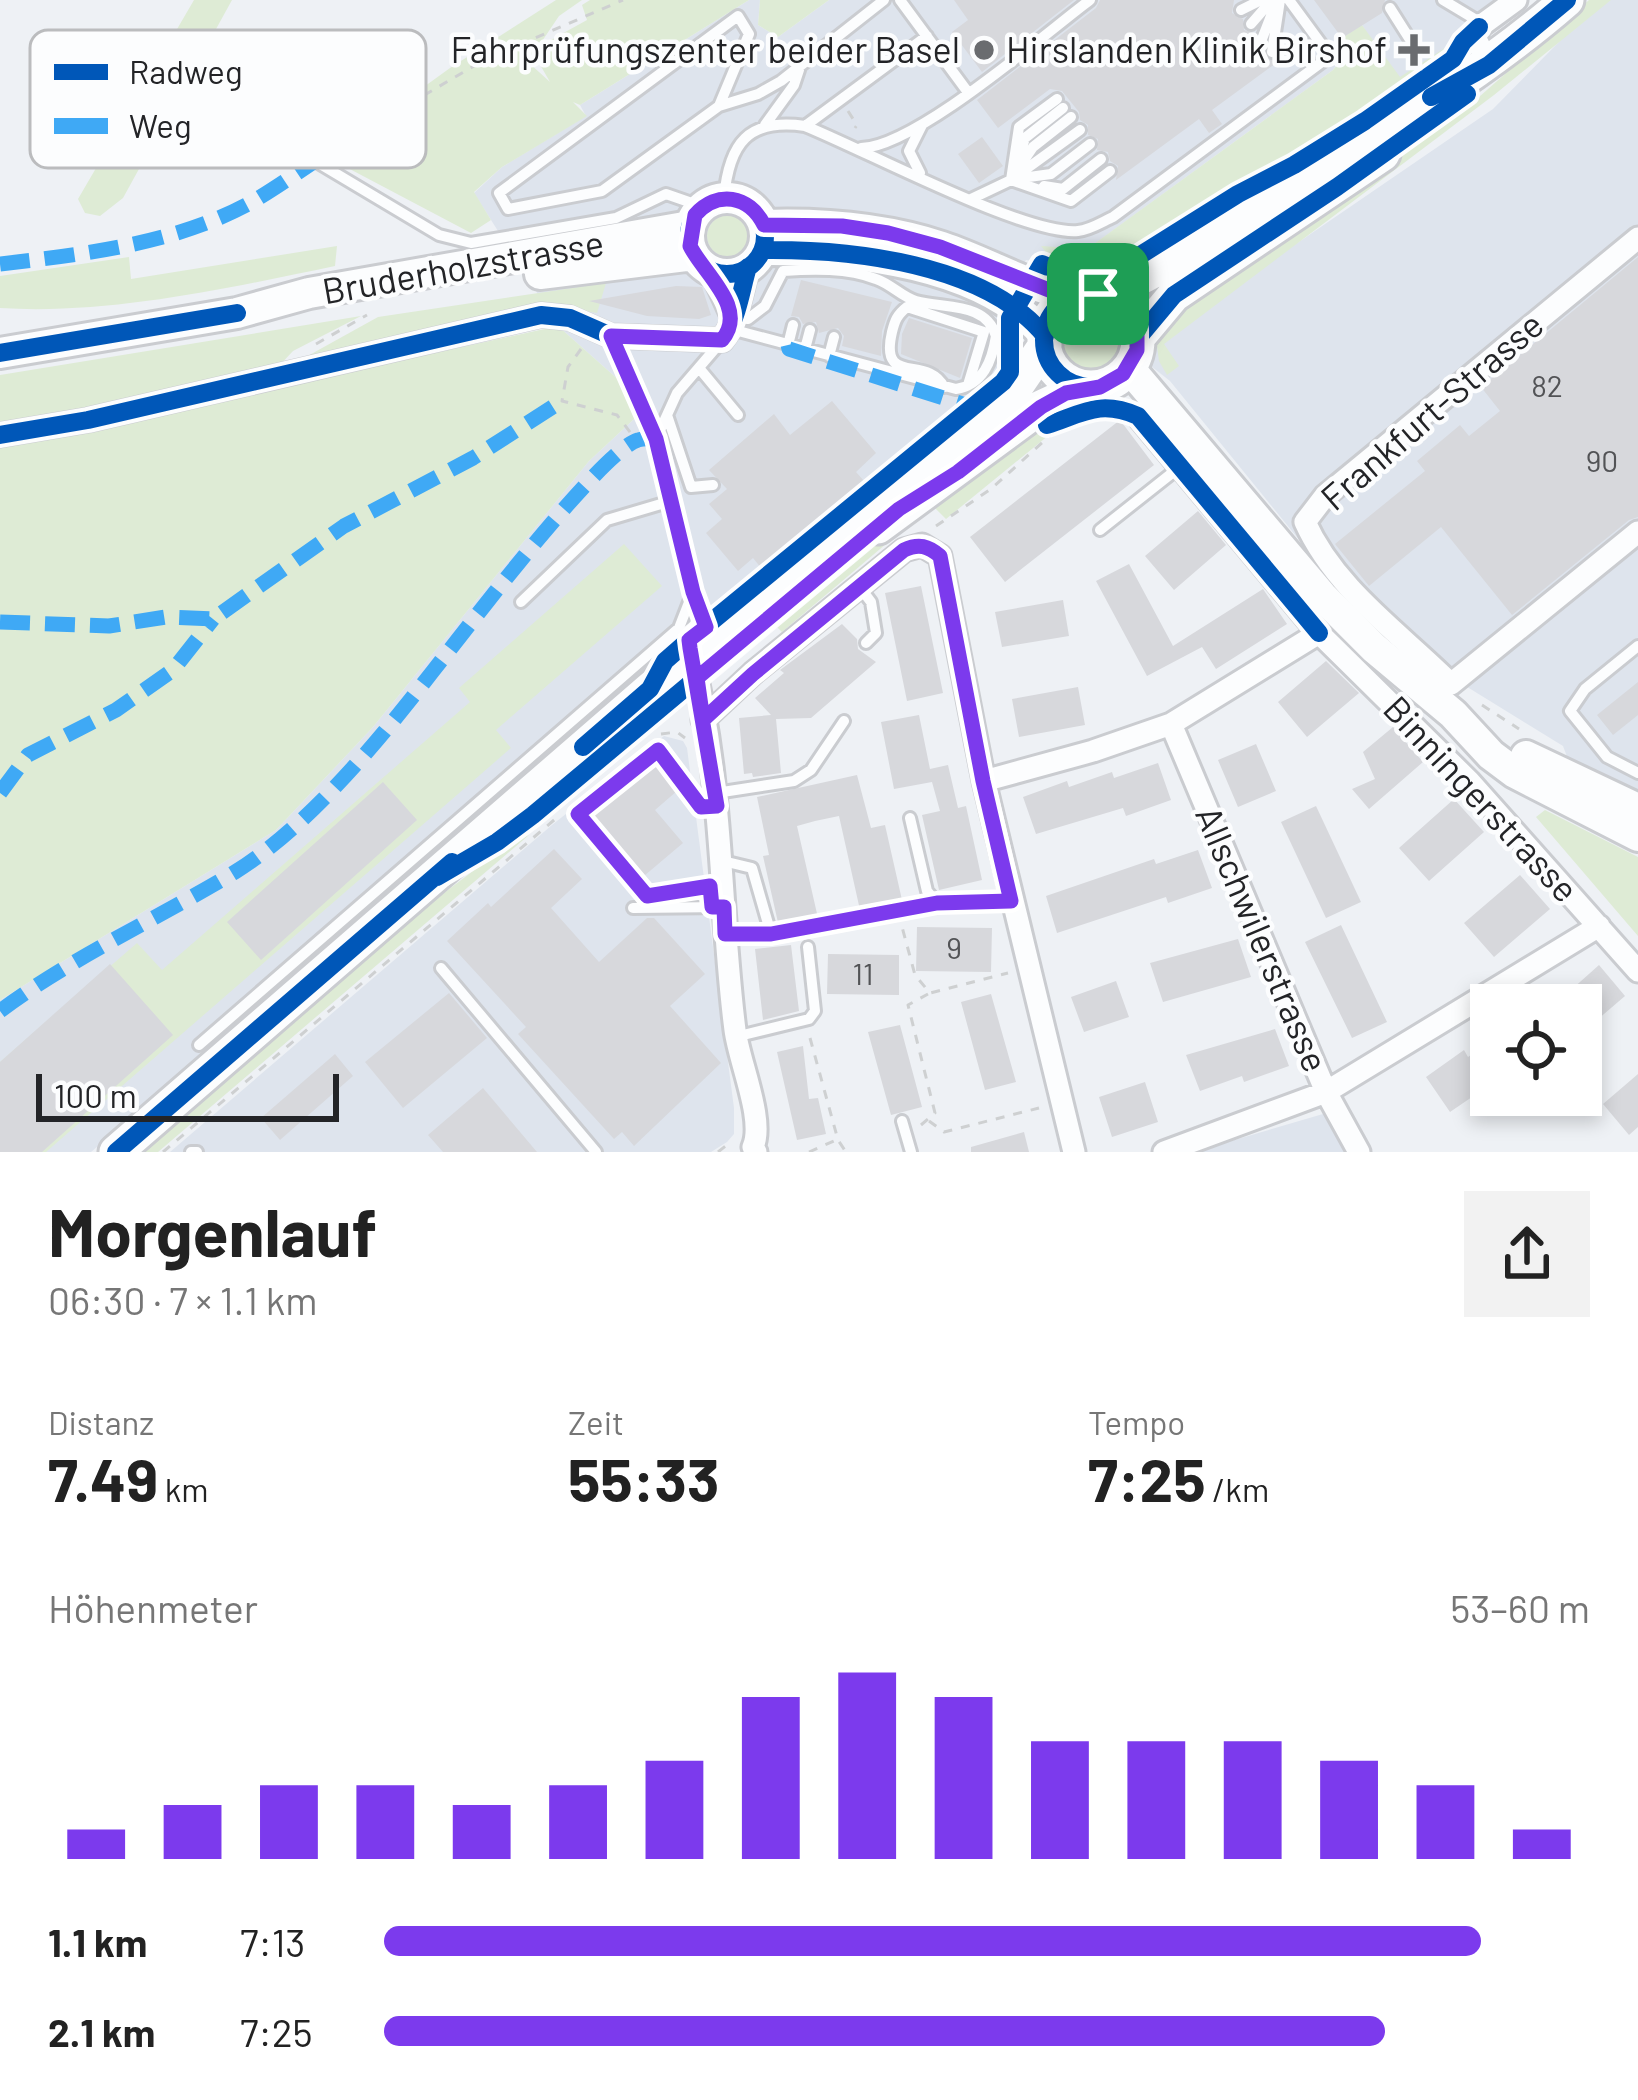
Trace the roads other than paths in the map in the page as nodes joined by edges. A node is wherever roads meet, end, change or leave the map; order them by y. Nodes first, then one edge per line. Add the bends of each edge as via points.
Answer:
1 (884, 0) edge
2 (900, 0) edge
3 (1090, 0) edge
4 (1261, 0) edge
5 (1276, 0) edge
6 (1289, 0) edge
7 (1443, 0) edge
8 (1516, 0) edge
9 (1568, 0) edge
10 (1390, 8) dead end
11 (1241, 10) dead end
12 (1251, 24) dead end
13 (1480, 27) junction
14 (927, 36) junction
15 (1409, 38) dead end
16 (1262, 39) dead end
17 (1272, 52) dead end
18 (1489, 65) junction
19 (800, 67) junction
20 (967, 91) junction
21 (719, 106) junction
22 (1064, 108) dead end
23 (924, 122) junction
24 (764, 125) junction
25 (805, 126) junction
26 (1080, 130) dead end
27 (1090, 144) dead end
28 (858, 148) junction
29 (1101, 159) dead end
30 (327, 168) edge
31 (1110, 171) dead end
32 (923, 177) junction
33 (1011, 180) junction
34 (724, 198) junction
35 (971, 199) junction
36 (696, 238) junction
37 (1638, 238) edge
38 (758, 247) junction
39 (849, 272) junction
40 (845, 290) dead end
41 (1087, 295) junction
42 (793, 325) dead end
43 (728, 328) junction
44 (810, 330) dead end
45 (604, 332) junction
46 (834, 337) dead end
47 (1045, 340) junction
48 (788, 345) junction
49 (805, 349) junction
50 (0, 353) edge
51 (1134, 353) junction
52 (830, 356) junction
53 (699, 368) junction
54 (944, 387) junction
55 (967, 387) junction
56 (1084, 387) junction
57 (667, 415) junction
58 (738, 415) dead end
59 (1138, 416) dead end
60 (0, 435) edge
61 (656, 439) junction
62 (1181, 466) junction
63 (712, 485) dead end
64 (671, 501) junction
65 (1100, 530) dead end
66 (1638, 532) edge
67 (859, 586) junction
68 (521, 602) dead end
69 (1319, 633) junction
70 (866, 643) dead end
71 (1638, 646) edge
72 (694, 667) junction
73 (1452, 699) junction
74 (703, 720) junction
75 (844, 721) dead end
76 (1171, 724) junction
77 (1638, 773) edge
78 (983, 781) junction
79 (716, 799) junction
80 (1638, 809) edge
81 (910, 818) dead end
82 (1638, 836) edge
83 (723, 871) junction
84 (1011, 901) junction
85 (724, 907) junction
86 (633, 908) dead end
87 (1599, 926) junction
88 (771, 934) road end
89 (808, 947) dead end
90 (442, 968) dead end
91 (1638, 970) edge
92 (735, 1037) junction
93 (199, 1045) dead end
94 (1327, 1092) junction
95 (902, 1121) dead end
96 (748, 1147) edge
97 (116, 1152) edge
98 (596, 1152) edge
99 (911, 1152) edge
100 (1074, 1152) edge
101 (1164, 1152) edge
102 (1359, 1152) edge

1 - 19 lane
2 - 14 lane
3 - 20 lane
4 - 11 lane
5 - 12 lane
5 - 16 lane
5 - 17 lane
6 - 35 lane via 1330,56 1113,217 1082,231 1053,230
7 - 13 lane
8 - 13 street
9 - 18 main road
10 - 15 lane
13 - 18 street via 1476,39
14 - 20 lane
14 - 25 lane
18 - 41 main road via 1149,273
18 - 51 main road via 1463,98 1174,295
19 - 21 lane via 758,94
19 - 24 lane
20 - 23 lane
21 - 21 lane via 749,34 738,16 499,193 508,208 602,191
22 - 33 lane via 1025,138
23 - 28 lane via 885,145
23 - 32 lane via 909,151
24 - 25 lane
24 - 34 lane via 731,154
25 - 28 lane
26 - 33 lane
27 - 33 lane via 1051,173
28 - 32 lane
29 - 33 lane via 1063,189
30 - 36 lane via 439,235 471,243 616,218 666,194
31 - 33 lane via 1071,201
32 - 35 lane
33 - 35 lane
34 - 36 main road via 703,206
34 - 38 main road via 749,204
36 - 38 main road via 723,274
36 - 43 street
36 - 50 main road, Bruderholzstrasse via 662,256
37 - 73 street, Frankfurt-Strasse via 1324,496 1306,522 1319,553
38 - 41 main road via 842,226 940,247 1054,292
38 - 43 street
38 - 47 main road via 845,252 935,272 1016,307
39 - 40 lane
39 - 43 lane via 783,271 765,306
39 - 55 lane via 988,320 995,344 986,372
41 - 47 main road via 1051,317
41 - 51 main road via 1124,307
42 - 48 lane
43 - 45 street
43 - 48 lane
43 - 53 lane
44 - 49 lane
45 - 60 street via 541,315
45 - 61 lane
46 - 52 lane
47 - 56 main road via 1058,373
47 - 72 main road via 1019,383
48 - 49 lane
49 - 52 lane
51 - 56 main road via 1100,387
51 - 73 main road via 1322,596 1374,648
52 - 54 lane
53 - 57 lane
53 - 58 lane
54 - 55 lane
54 - 55 lane via 887,352 895,316 907,307 984,332
56 - 72 main road via 1041,407
57 - 61 lane
57 - 63 lane via 691,487
59 - 62 street, Binningerstrasse
61 - 64 lane
62 - 65 lane
62 - 69 street, Binningerstrasse
64 - 68 lane via 607,520
64 - 93 lane via 693,592 679,628
66 - 73 street
67 - 70 lane via 876,633
67 - 74 street
67 - 78 street via 914,545 940,556
69 - 76 street
69 - 87 street, Binningerstrasse via 1469,781
71 - 77 lane via 1570,711 1607,758
72 - 74 street
72 - 97 main road via 533,815 437,877
73 - 80 main road via 1557,773
73 - 82 main road via 1491,755 1515,773
74 - 79 street
75 - 79 lane via 811,770 794,781
76 - 78 street
76 - 94 street, Allschwilerstrasse
78 - 84 street
79 - 83 street
79 - 83 lane via 701,807 658,750 578,814 647,896
81 - 84 lane via 937,903
83 - 85 street
83 - 88 lane via 752,868
84 - 100 street
85 - 86 lane
85 - 92 street
87 - 91 street, Binningerstrasse
87 - 94 street
89 - 92 lane via 815,1011 809,1019
90 - 98 lane
92 - 96 street via 757,1129
94 - 101 street
94 - 102 street, Allschwilerstrasse
95 - 99 lane

